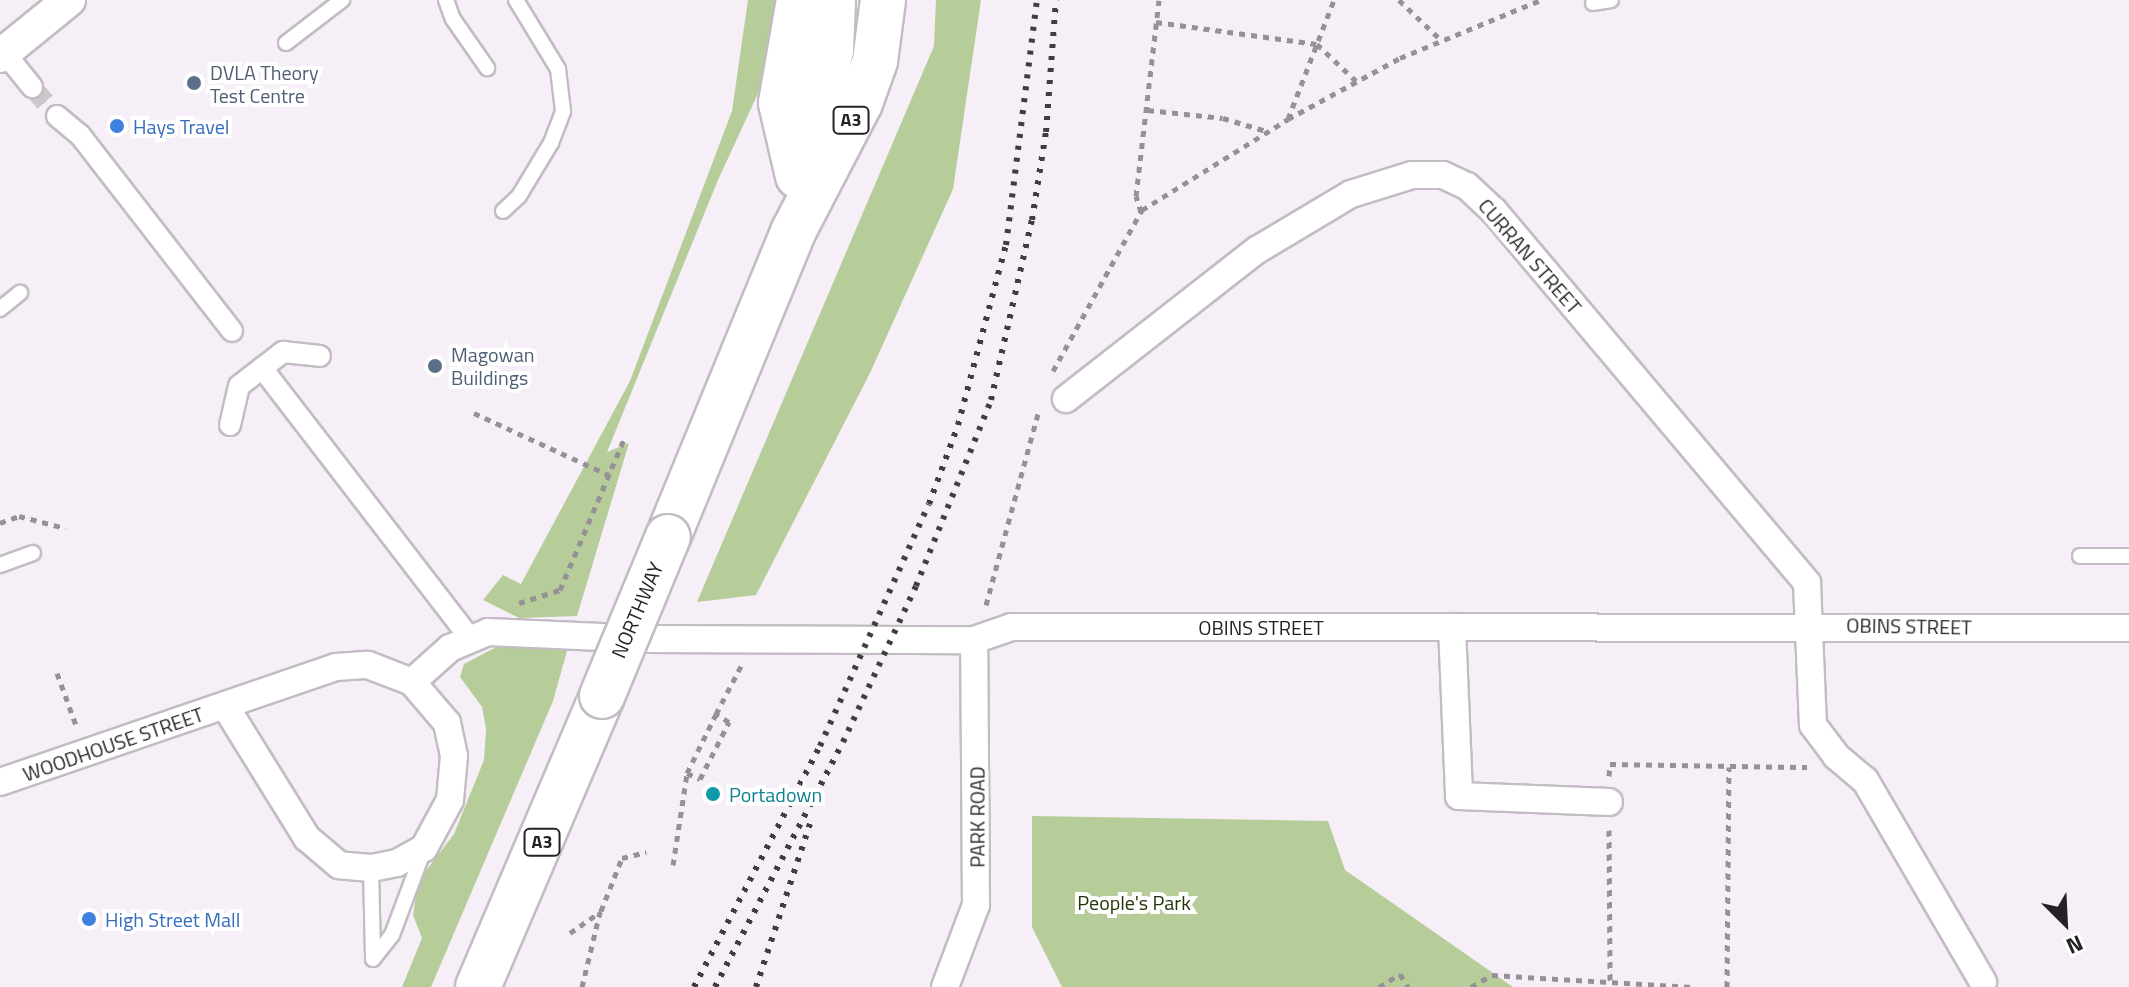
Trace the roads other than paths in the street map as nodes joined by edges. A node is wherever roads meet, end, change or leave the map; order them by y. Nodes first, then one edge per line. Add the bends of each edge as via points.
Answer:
1 (342, 0) edge
2 (446, 0) edge
3 (516, 0) edge
4 (799, 0) edge
5 (833, 0) edge
6 (883, 0) edge
7 (1611, 0) edge
8 (67, 1) edge
9 (1593, 3) dead end
10 (286, 43) dead end
11 (2, 54) edge
12 (487, 68) dead end
13 (32, 87) tunnel mouth
14 (57, 116) tunnel mouth
15 (503, 211) dead end
16 (797, 211) junction
17 (20, 293) dead end
18 (0, 309) edge
19 (232, 331) dead end
20 (320, 356) dead end
21 (262, 368) junction
22 (1051, 395) road end
23 (230, 425) dead end
24 (33, 553) dead end
25 (2080, 556) dead end
26 (2129, 556) edge
27 (0, 565) edge
28 (1810, 625) junction
29 (1452, 627) junction
30 (2129, 628) edge
31 (469, 637) junction
32 (974, 640) junction
33 (412, 682) junction
34 (225, 706) junction
35 (0, 782) edge
36 (1609, 802) road end
37 (424, 848) junction
38 (371, 868) junction
39 (1983, 982) dead end
40 (478, 987) edge
41 (945, 987) edge

1 - 10 lane
2 - 12 lane
3 - 15 lane via 558,69 563,111 551,143
4 - 16 highway via 781,103
5 - 16 highway, NORTHWAY / A3 via 831,50
6 - 16 highway, NORTHWAY / A3 via 875,61 860,103
7 - 9 lane
8 - 11 street
11 - 13 street
14 - 19 street via 80,135
16 - 40 highway, NORTHWAY / A3, bridge via 668,537
17 - 18 lane
20 - 21 street via 283,352
21 - 23 street via 239,386
21 - 31 street
22 - 28 street, CURRAN STREET via 1317,213 1387,182 1443,175 1467,186 1494,211 1807,583
24 - 27 lane
25 - 26 lane
28 - 29 street, OBINS STREET
28 - 30 street, OBINS STREET
28 - 39 street, CURRAN STREET via 1813,725 1836,756 1865,780
29 - 32 street, OBINS STREET via 1011,627
29 - 36 street via 1459,796
31 - 32 street, OBINS STREET via 515,631 647,639
31 - 33 street
32 - 41 street, PARK ROAD via 976,905
33 - 34 street, WOODHOUSE STREET via 368,665 336,667
33 - 37 street, WOODHOUSE STREET via 447,723 454,756 450,800
34 - 35 street, WOODHOUSE STREET
34 - 38 street, WOODHOUSE STREET via 307,838 339,865
37 - 38 street, WOODHOUSE STREET via 397,863
37 - 38 lane via 392,935 373,959

